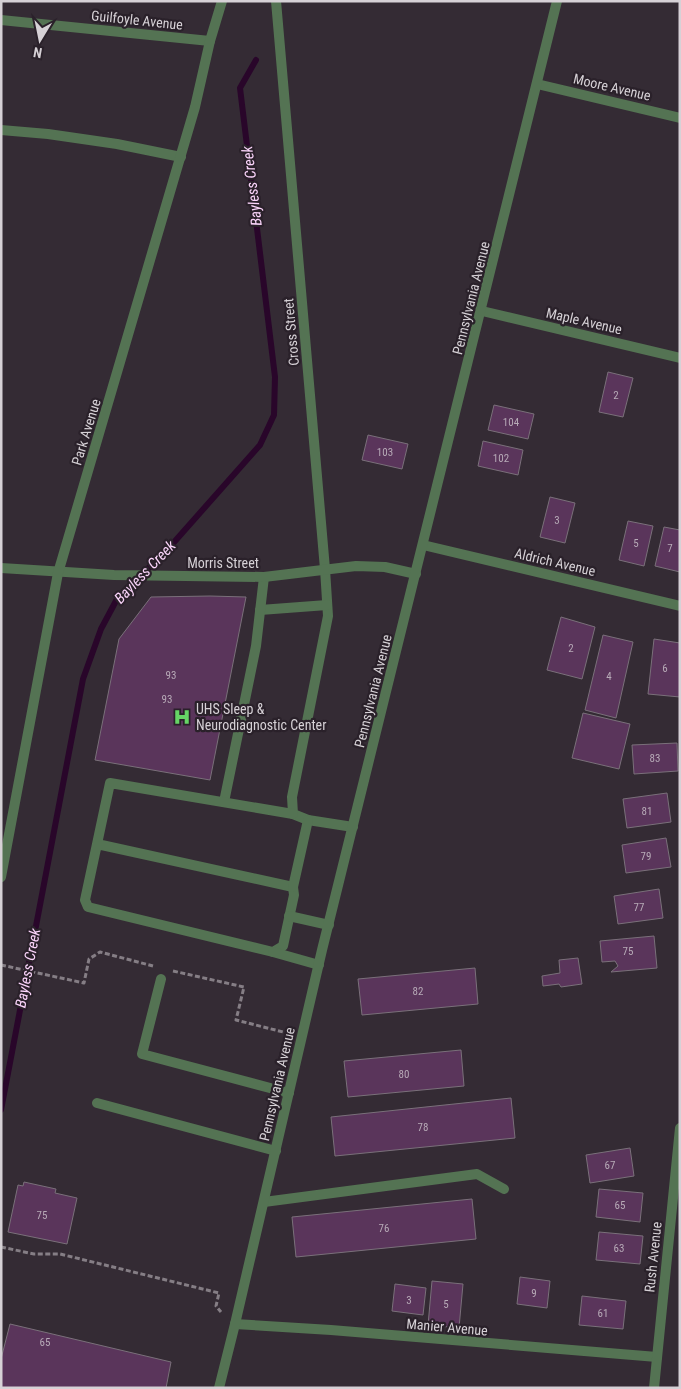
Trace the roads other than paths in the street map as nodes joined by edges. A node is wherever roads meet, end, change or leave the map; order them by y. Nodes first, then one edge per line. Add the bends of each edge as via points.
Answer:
1 (222, 1) edge
2 (276, 1) edge
3 (557, 1) edge
4 (1, 20) edge
5 (210, 41) junction
6 (537, 84) junction
7 (680, 118) edge
8 (1, 130) edge
9 (181, 157) junction
10 (482, 311) junction
11 (680, 358) edge
12 (423, 545) junction
13 (1, 568) edge
14 (325, 569) junction
15 (58, 573) junction
16 (416, 574) junction
17 (264, 577) junction
18 (327, 605) junction
19 (680, 606) edge
20 (260, 610) junction
21 (224, 802) junction
22 (293, 814) junction
23 (308, 820) junction
24 (353, 827) junction
25 (97, 844) junction
26 (1, 877) edge
27 (293, 887) junction
28 (289, 916) junction
29 (328, 925) junction
30 (273, 952) junction
31 (319, 965) junction
32 (161, 979) dead end
33 (289, 1093) junction
34 (96, 1104) dead end
35 (680, 1128) edge
36 (276, 1151) junction
37 (504, 1189) dead end
38 (264, 1202) junction
39 (235, 1324) junction
40 (657, 1358) junction
41 (219, 1388) edge
42 (654, 1388) edge

1 - 5 street, Park Avenue
2 - 14 street, Cross Street
3 - 6 street, Pennsylvania Avenue
4 - 5 street, Guilfoyle Avenue
5 - 9 street, Park Avenue
6 - 7 street, Moore Avenue
6 - 10 street, Pennsylvania Avenue
8 - 9 street via 117,144
9 - 15 street, Park Avenue
10 - 11 street, Maple Avenue
10 - 12 street, Pennsylvania Avenue
12 - 16 street, Pennsylvania Avenue
12 - 19 street, Aldrich Avenue
13 - 15 street, Morris Street
14 - 16 street via 385,567
14 - 17 street, Morris Street
14 - 18 street, Cross Street
15 - 17 street, Morris Street
15 - 26 street, Park Avenue
16 - 24 street, Pennsylvania Avenue
17 - 20 street
18 - 20 street
18 - 22 street, Cross Street via 328,616 292,797
20 - 21 street via 256,646
21 - 22 street
21 - 25 street via 110,783
22 - 23 street
23 - 24 street
23 - 27 street
24 - 29 street, Pennsylvania Avenue
25 - 27 street
25 - 30 street via 85,900 88,907
27 - 28 street
28 - 29 street
28 - 30 street via 283,946
29 - 31 street, Pennsylvania Avenue
30 - 31 street
31 - 33 street, Pennsylvania Avenue
32 - 33 street via 142,1054
33 - 36 street, Pennsylvania Avenue
34 - 36 street
35 - 40 street, Rush Avenue
36 - 38 street, Pennsylvania Avenue
37 - 38 street via 477,1174
38 - 39 street, Pennsylvania Avenue
39 - 40 street, Manier Avenue
39 - 41 street, Pennsylvania Avenue
40 - 42 street, Rush Avenue

